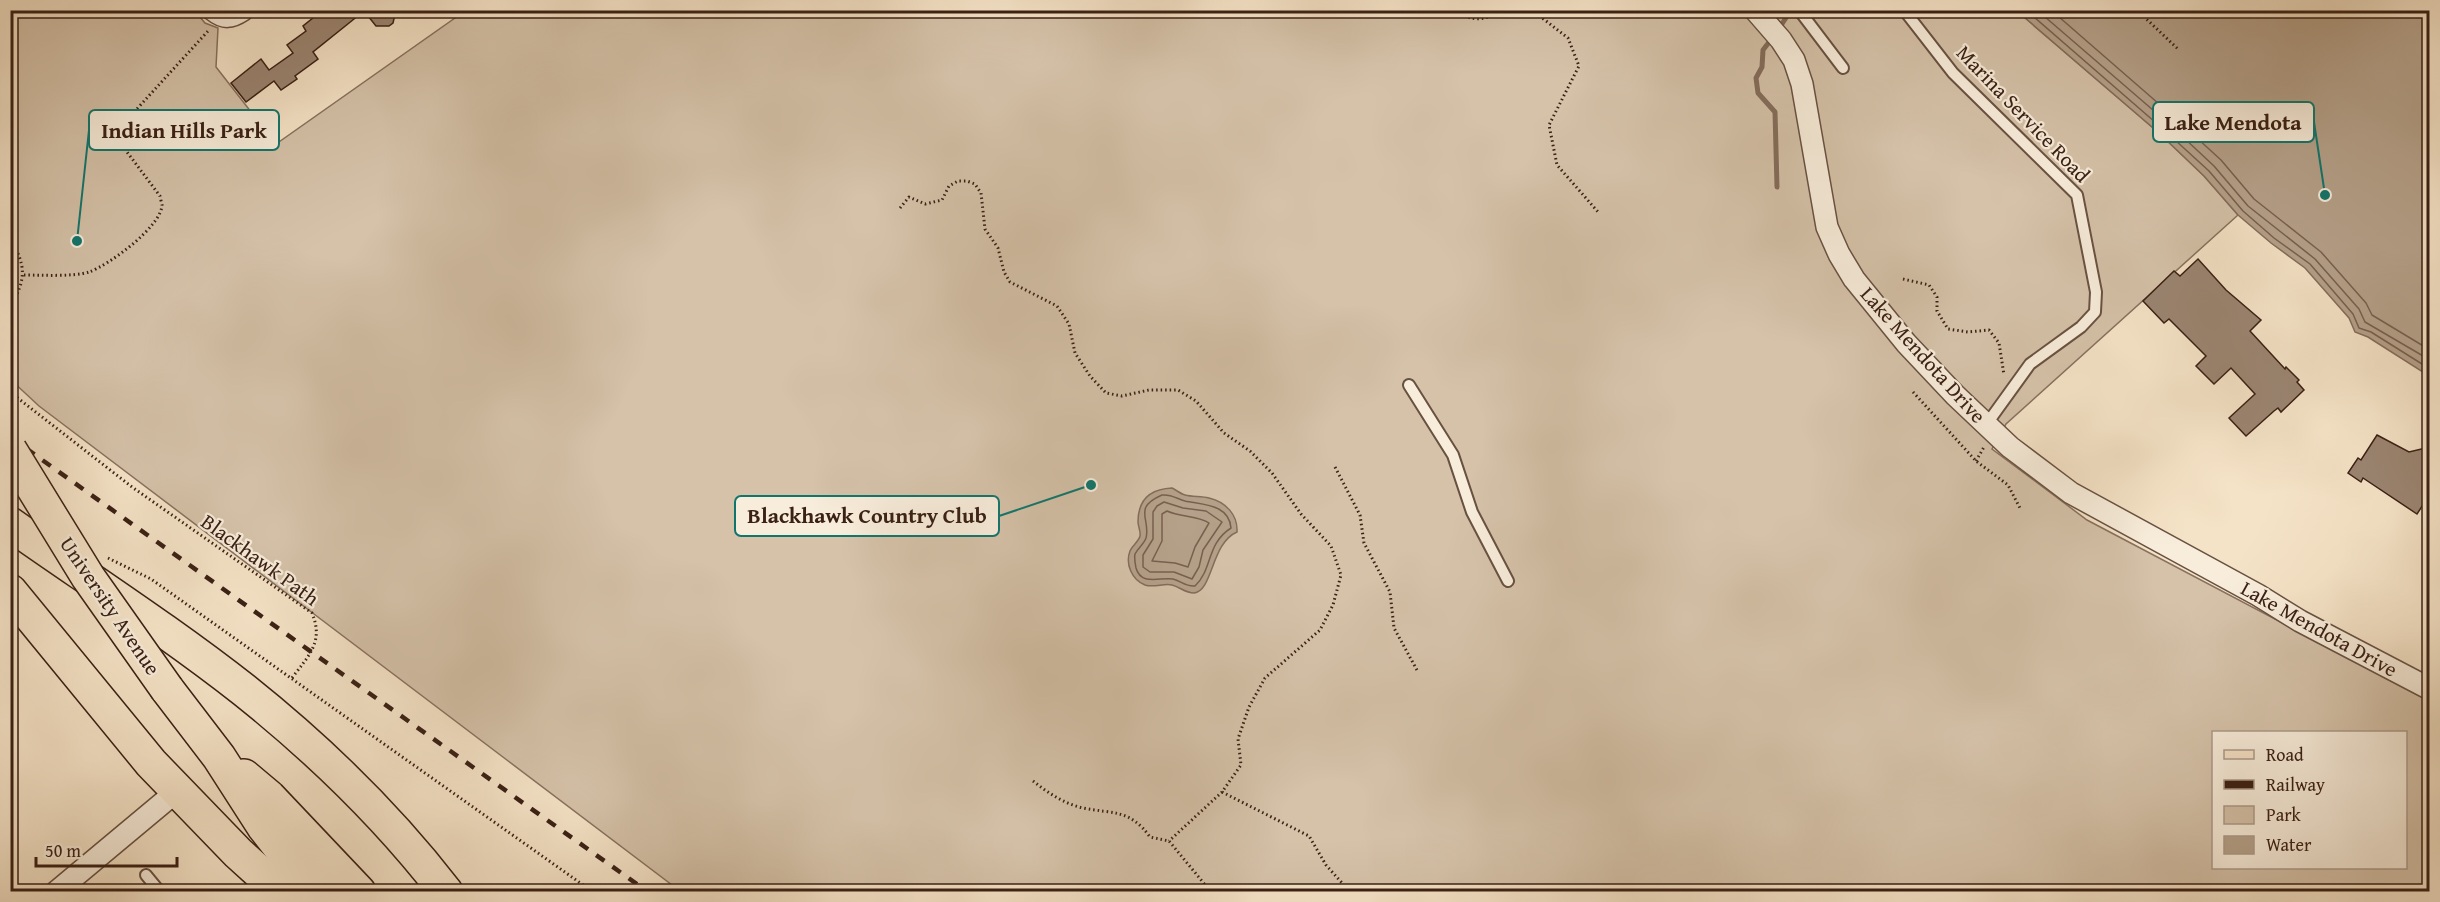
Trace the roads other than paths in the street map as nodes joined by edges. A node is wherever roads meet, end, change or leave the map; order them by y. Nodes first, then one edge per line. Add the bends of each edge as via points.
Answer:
1 (1799, 10) edge
2 (1904, 10) edge
3 (1768, 25) edge
4 (1843, 68) dead end
5 (1409, 385) dead end
6 (1986, 425) junction
7 (10, 450) edge
8 (10, 524) edge
9 (1509, 581) dead end
10 (10, 591) edge
11 (2430, 689) edge
12 (219, 757) junction
13 (177, 791) junction
14 (146, 874) dead end
15 (69, 888) edge
16 (160, 891) edge
17 (281, 891) edge
18 (315, 891) edge
19 (359, 891) edge
20 (447, 891) edge

1 - 4 lane
2 - 6 lane, Marina Service Road via 1953,73 2077,195 2096,292 2096,312 2030,364
3 - 6 street, Lake Mendota Drive via 1794,60 1802,84 1827,227 1839,254 1854,279 1906,343
5 - 9 lane via 1453,455 1472,512
6 - 11 street, Lake Mendota Drive via 2071,493
7 - 12 main road, University Avenue, bridge via 85,571
8 - 20 main road via 191,651 285,724 375,808
10 - 13 main road
12 - 18 main road, University Avenue via 250,808
12 - 19 main road, University Avenue via 265,793
13 - 15 street
13 - 17 main road
14 - 16 lane

